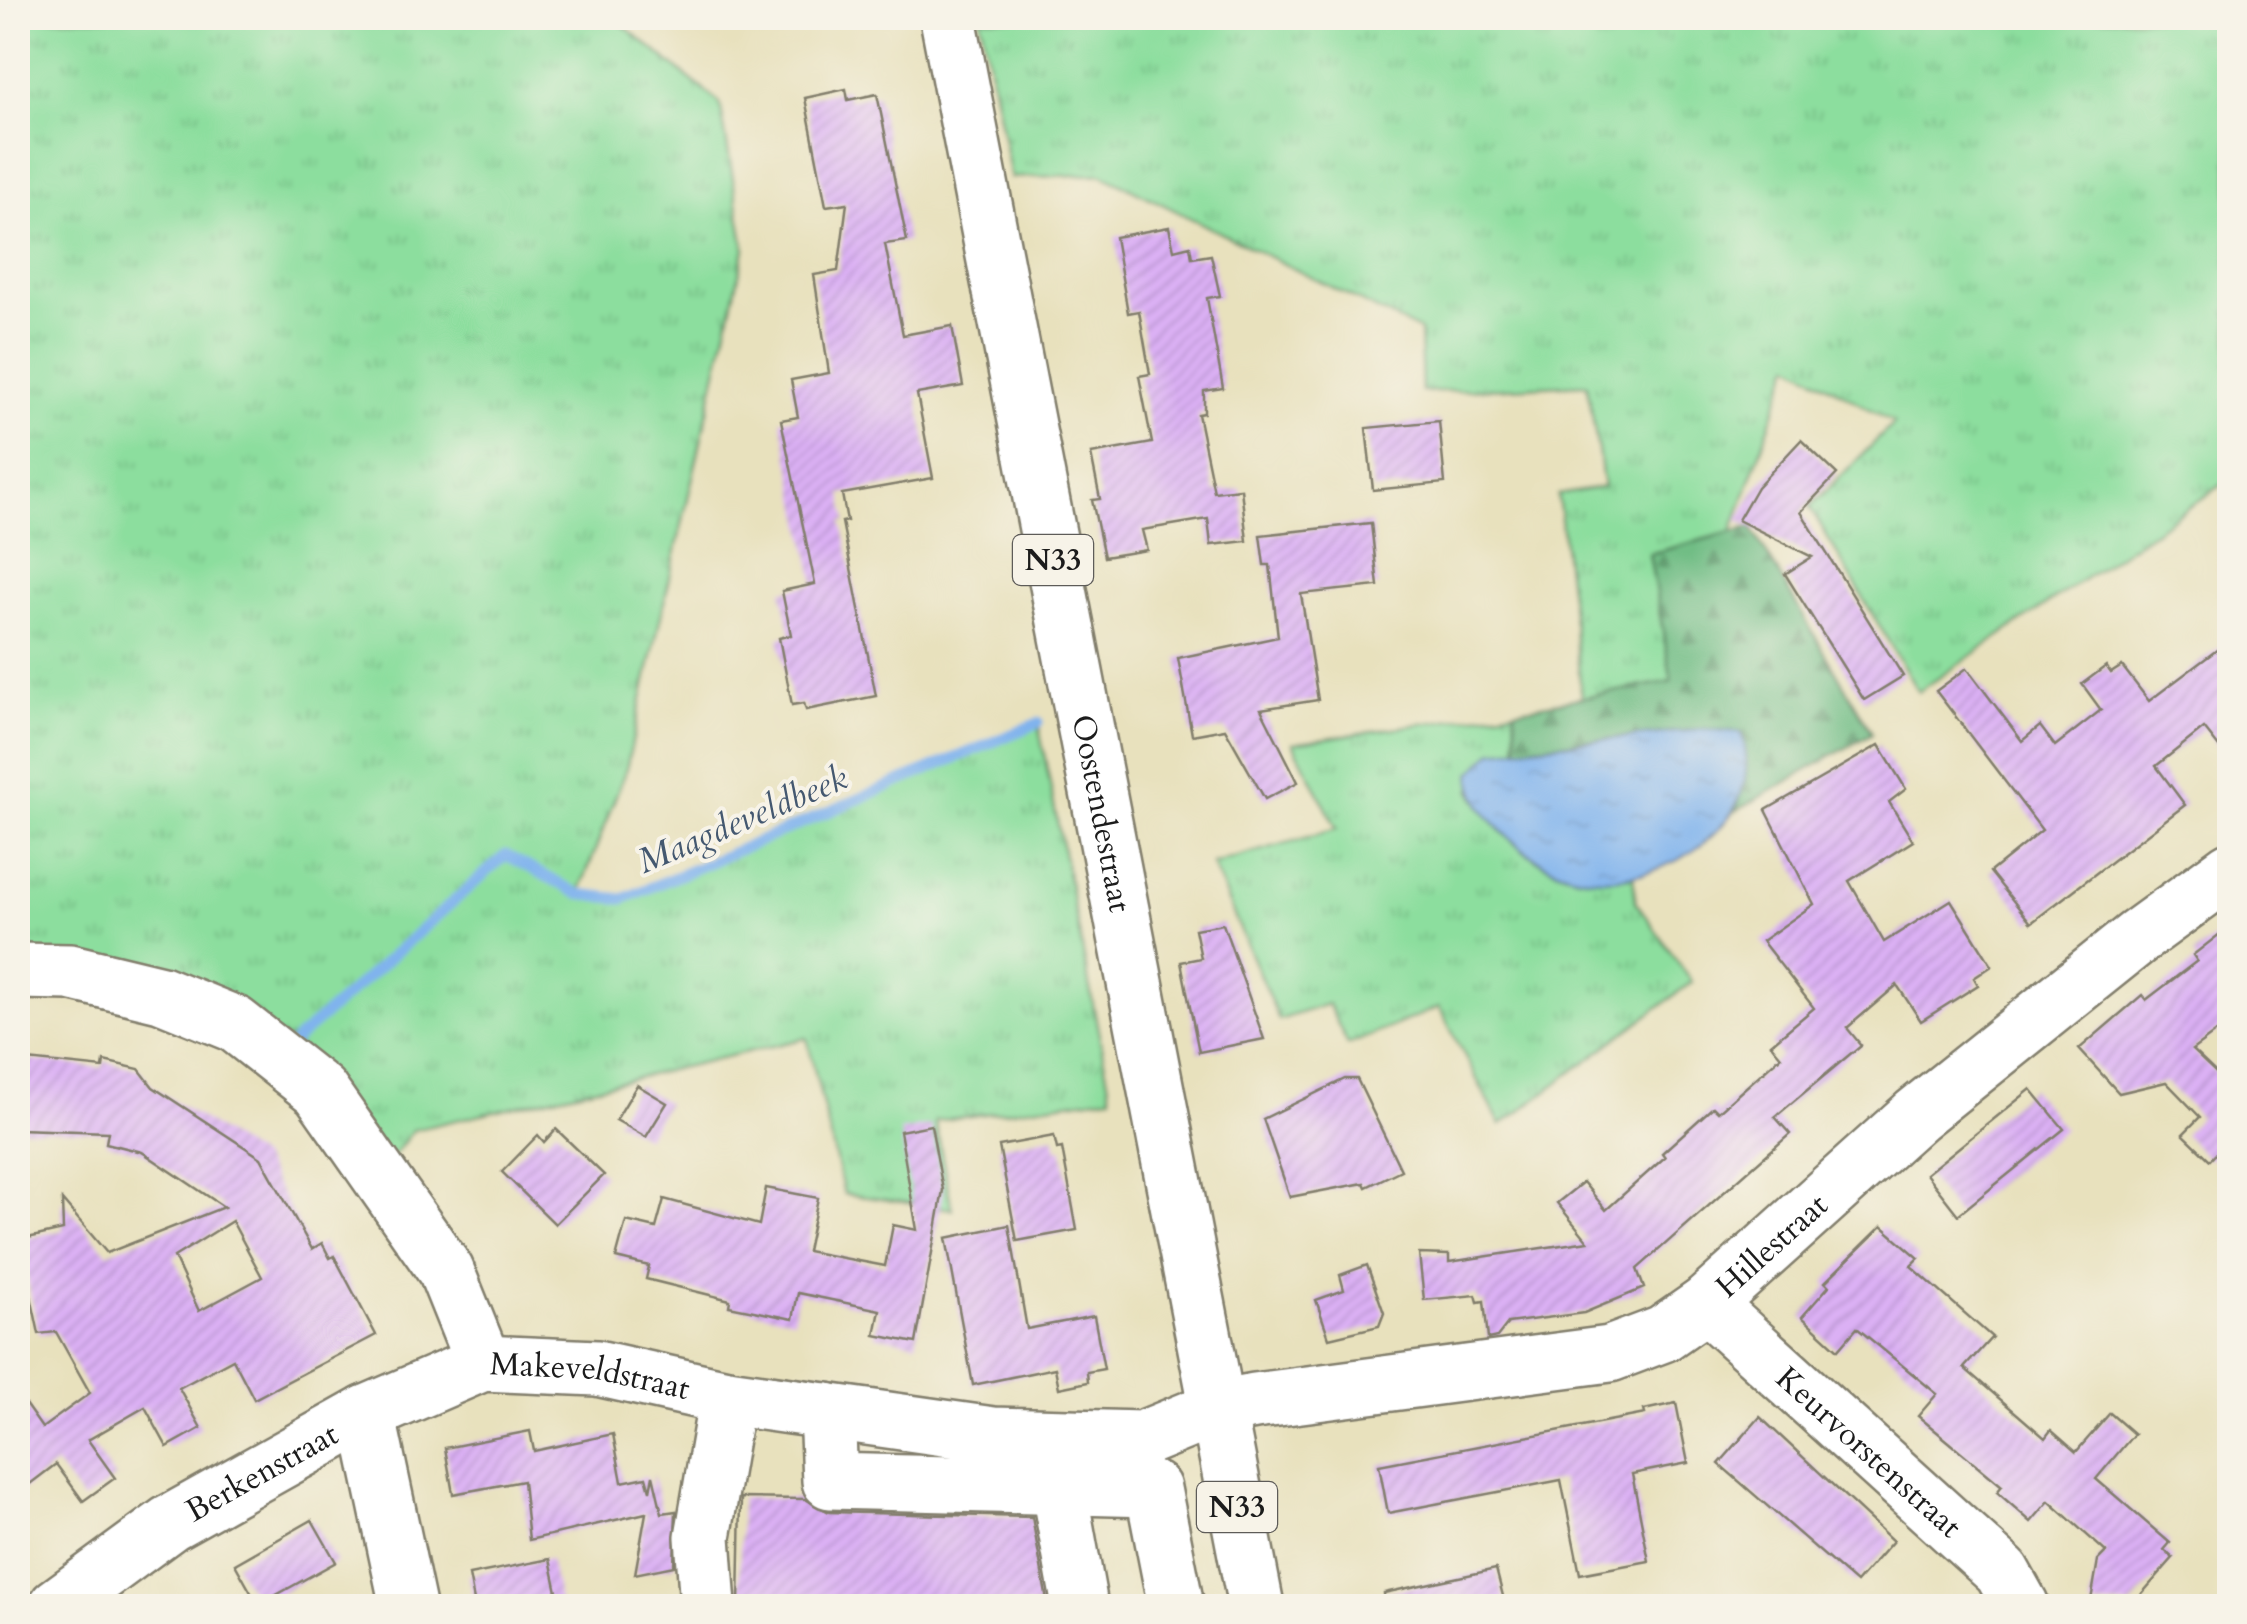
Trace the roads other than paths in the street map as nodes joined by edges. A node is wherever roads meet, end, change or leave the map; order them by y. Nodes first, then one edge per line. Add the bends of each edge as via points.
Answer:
1 (948, 18) edge
2 (2230, 870) edge
3 (18, 971) edge
4 (1706, 1304) junction
5 (483, 1363) junction
6 (727, 1397) junction
7 (1218, 1408) junction
8 (827, 1411) junction
9 (367, 1413) junction
10 (1058, 1485) junction
11 (57, 1606) edge
12 (408, 1606) edge
13 (708, 1606) edge
14 (1080, 1606) edge
15 (1176, 1606) edge
16 (1256, 1606) edge
17 (2021, 1606) edge

1 - 7 street, Oostendestraat / N33
2 - 4 street, Hillestraat via 1916,1115
3 - 5 street, Makeveldstraat via 70,972 176,1000 235,1024 320,1091 446,1272
4 - 7 street, Hillestraat via 1663,1334 1610,1354
4 - 17 street, Keurvorstenstraat via 2002,1572
5 - 6 street, Makeveldstraat via 596,1368
5 - 9 street, Berkenstraat
6 - 8 street, Makeveldstraat
6 - 13 street via 703,1537
7 - 8 street, Makeveldstraat via 1142,1439 993,1435
7 - 16 street, Oostendestraat / N33
8 - 10 street via 830,1480
9 - 11 street, Berkenstraat via 170,1523
9 - 12 street
10 - 14 street
10 - 15 street via 1153,1489

